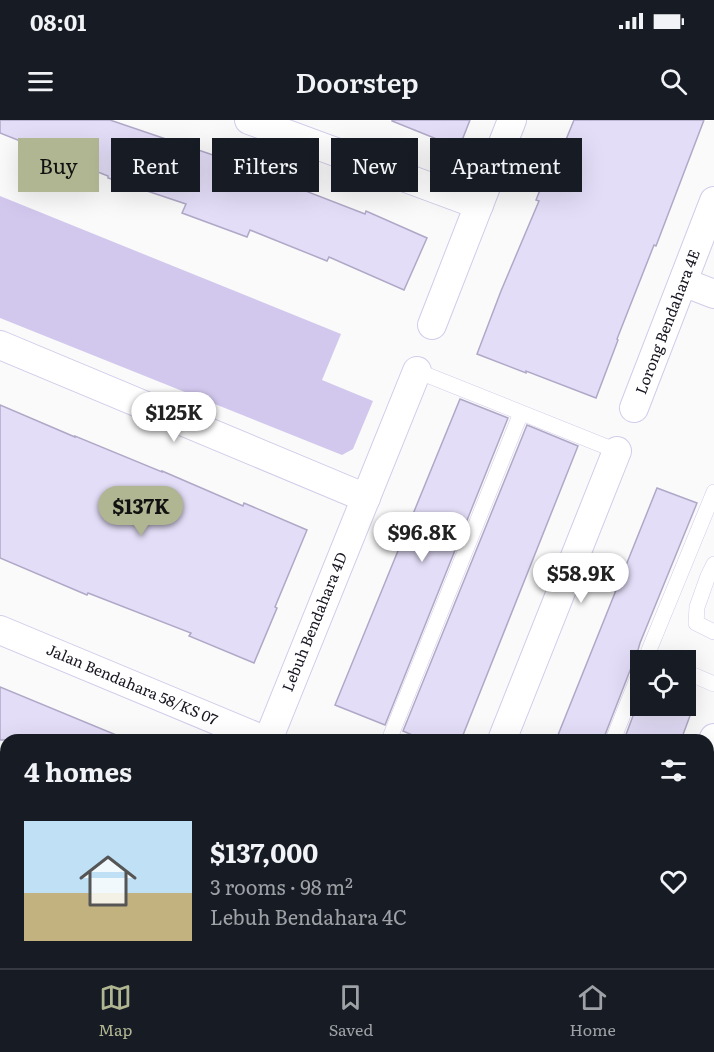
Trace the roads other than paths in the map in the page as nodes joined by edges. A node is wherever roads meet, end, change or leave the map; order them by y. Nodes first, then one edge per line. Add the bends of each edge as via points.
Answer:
1 (249, 120) edge
2 (512, 120) edge
3 (714, 201) edge
4 (479, 205) junction
5 (683, 282) junction
6 (714, 294) edge
7 (432, 325) dead end
8 (0, 345) edge
9 (417, 371) joint
10 (634, 408) dead end
11 (521, 413) junction
12 (617, 451) joint
13 (714, 492) edge
14 (366, 498) junction
15 (714, 564) edge
16 (0, 630) edge
17 (714, 632) edge
18 (653, 650) edge
19 (696, 676) edge
20 (714, 684) edge
21 (630, 697) edge
22 (251, 734) edge
23 (268, 734) edge
24 (391, 734) edge
25 (504, 734) edge
26 (615, 734) edge

1 - 4 street
2 - 4 street
3 - 5 street, Lorong Bendahara 4E
4 - 7 street
5 - 6 street
5 - 10 street, Lorong Bendahara 4E
8 - 14 street
9 - 11 lane
9 - 14 street, Lebuh Bendahara 4D
11 - 12 lane
11 - 24 lane
12 - 25 street
13 - 18 lane
14 - 23 street, Lebuh Bendahara 4D
15 - 17 lane via 697,607 696,623
16 - 22 street, Jalan Bendahara 58/KS 07
19 - 20 lane
21 - 26 lane

